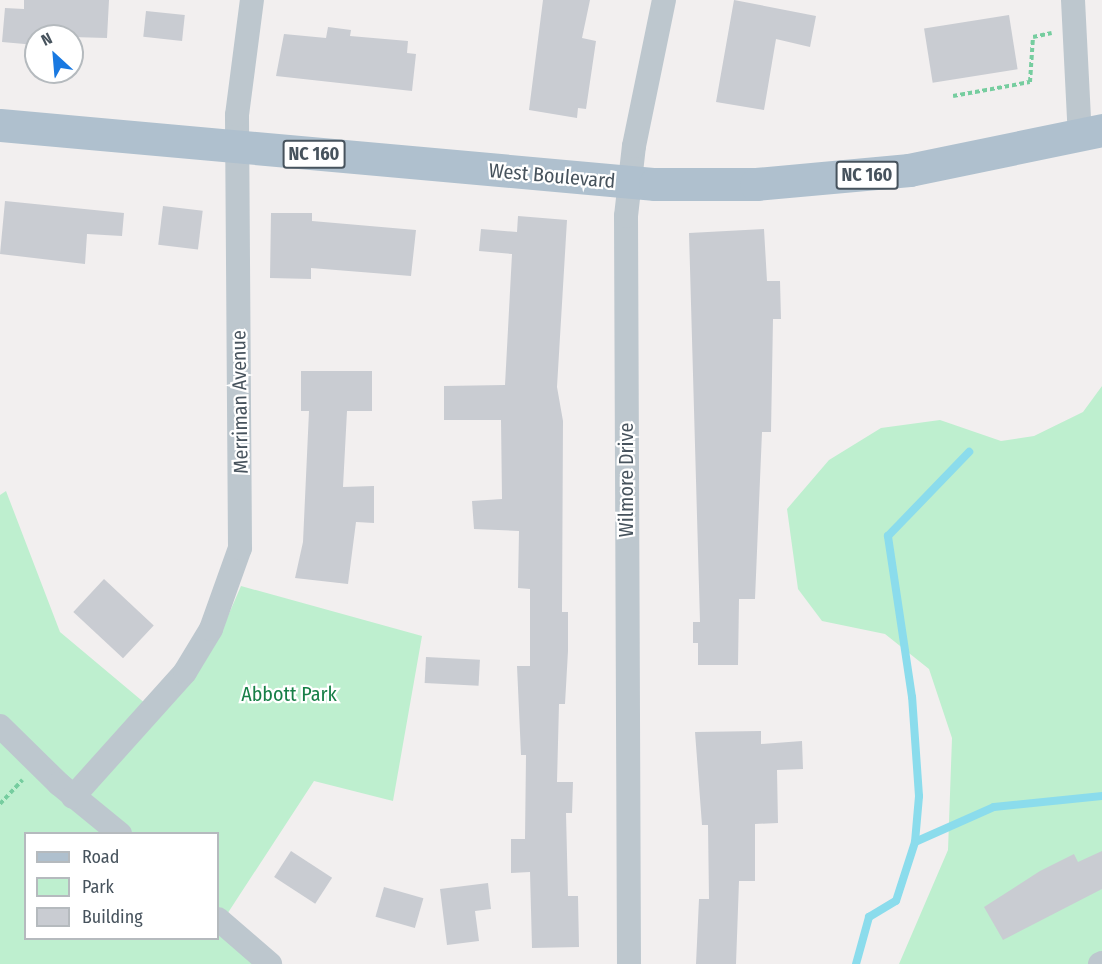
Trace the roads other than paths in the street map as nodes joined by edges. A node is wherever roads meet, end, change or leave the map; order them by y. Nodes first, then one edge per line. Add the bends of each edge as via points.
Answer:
1 (252, 0) edge
2 (664, 0) edge
3 (1073, 0) edge
4 (0, 125) edge
5 (1091, 134) edge
6 (237, 147) junction
7 (627, 183) junction
8 (0, 726) edge
9 (106, 763) junction
10 (73, 797) junction
11 (115, 829) edge
12 (219, 920) edge
13 (270, 964) edge
14 (629, 964) edge

1 - 6 street, Merriman Avenue via 238,98
2 - 7 street, Wilmore Drive
3 - 5 street
4 - 6 main road, West Boulevard / NC 160
5 - 7 main road, West Boulevard / NC 160 via 909,170 806,181
6 - 7 main road, West Boulevard / NC 160
6 - 9 street, Merriman Avenue via 240,548 211,629 185,672
7 - 14 street, Wilmore Drive
8 - 10 street
9 - 10 street, Merriman Avenue
9 - 11 street, Merriman Avenue via 93,794
10 - 11 street
12 - 13 street

